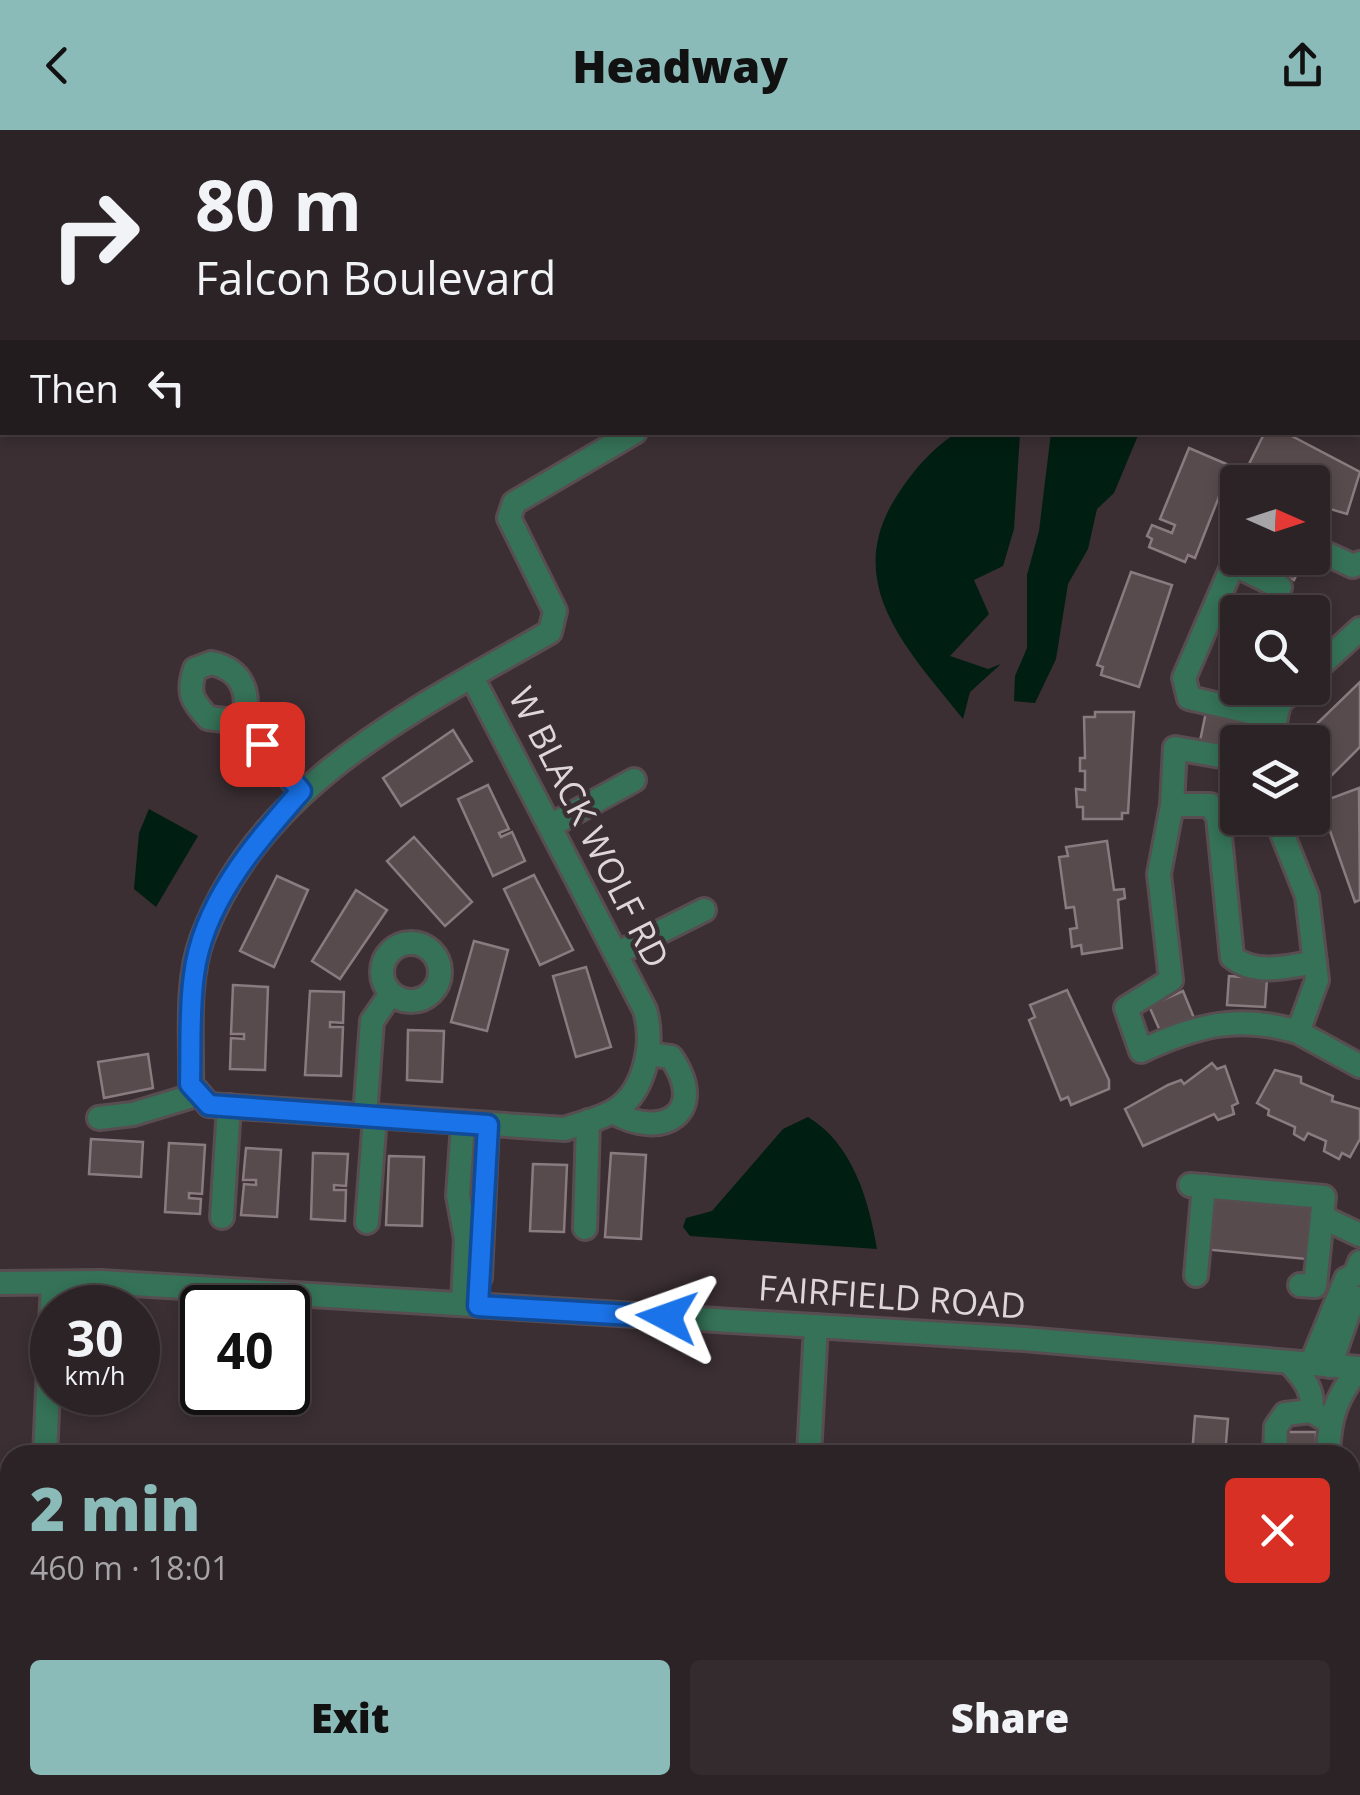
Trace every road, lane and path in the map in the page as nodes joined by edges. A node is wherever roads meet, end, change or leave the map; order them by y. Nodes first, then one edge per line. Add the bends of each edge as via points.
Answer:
1 (630, 435) edge
2 (1330, 555) edge
3 (1360, 563) edge
4 (1228, 575) edge
5 (1261, 575) edge
6 (1277, 595) edge
7 (1360, 629) edge
8 (1330, 657) edge
9 (472, 677) junction
10 (1279, 705) edge
11 (1276, 718) junction
12 (242, 722) dead end
13 (1274, 725) edge
14 (1220, 756) edge
15 (634, 780) dead end
16 (301, 791) junction
17 (1172, 805) junction
18 (550, 826) junction
19 (1283, 835) edge
20 (704, 910) dead end
21 (616, 954) junction
22 (1315, 962) junction
23 (390, 995) dead end
24 (1298, 1032) junction
25 (649, 1054) junction
26 (1360, 1066) edge
27 (200, 1094) junction
28 (228, 1106) junction
29 (613, 1112) junction
30 (370, 1116) junction
31 (99, 1118) dead end
32 (588, 1120) junction
33 (463, 1124) junction
34 (493, 1126) junction
35 (222, 1217) dead end
36 (1322, 1217) junction
37 (367, 1222) dead end
38 (585, 1228) dead end
39 (1360, 1235) edge
40 (1358, 1268) edge
41 (1196, 1276) dead end
42 (53, 1283) junction
43 (0, 1284) edge
44 (1300, 1285) dead end
45 (471, 1305) junction
46 (816, 1326) junction
47 (1310, 1364) junction
48 (1360, 1368) edge
49 (1320, 1416) junction
50 (45, 1445) edge
51 (810, 1445) edge
52 (1275, 1445) edge
53 (1325, 1445) edge

1 - 9 street via 514,503 509,518 555,611 550,632
2 - 3 street
4 - 11 street via 1184,678 1189,698
5 - 6 street via 1280,587
7 - 8 street
9 - 16 street
9 - 18 street, W BLACK WOLF RD
10 - 11 street
11 - 13 street
12 - 16 street
14 - 17 street via 1175,748
15 - 18 street
16 - 27 street via 241,860 202,940 194,975 190,1084
17 - 22 street via 1210,805 1218,817 1232,957 1242,965 1277,969
17 - 24 street via 1159,874 1171,980 1126,1008 1141,1050 1214,1024 1261,1021
18 - 21 street, W BLACK WOLF RD
19 - 22 street via 1307,896
20 - 21 street
21 - 25 street, W BLACK WOLF RD via 645,1010
22 - 24 street via 1317,980
23 - 30 street via 372,1021
24 - 26 street
25 - 29 street via 634,1089
25 - 29 street via 671,1057 687,1080 686,1102 676,1115 650,1126
27 - 28 street via 209,1105
27 - 31 street
28 - 30 street
28 - 35 street
29 - 32 street
30 - 33 street
30 - 37 street
32 - 34 street via 565,1129
32 - 38 street
33 - 34 street
33 - 45 street via 458,1196
34 - 45 street
36 - 39 street
36 - 41 street via 1324,1197 1197,1186
36 - 44 street via 1315,1286
40 - 47 street via 1358,1288
42 - 43 street, FAIRFIELD ROAD
42 - 45 street, FAIRFIELD ROAD
42 - 50 street
45 - 46 street, FAIRFIELD ROAD
46 - 47 street, FAIRFIELD ROAD
46 - 51 street
47 - 48 street, FAIRFIELD ROAD
47 - 49 street via 1306,1382
48 - 49 street
49 - 52 street via 1285,1414
49 - 53 street

